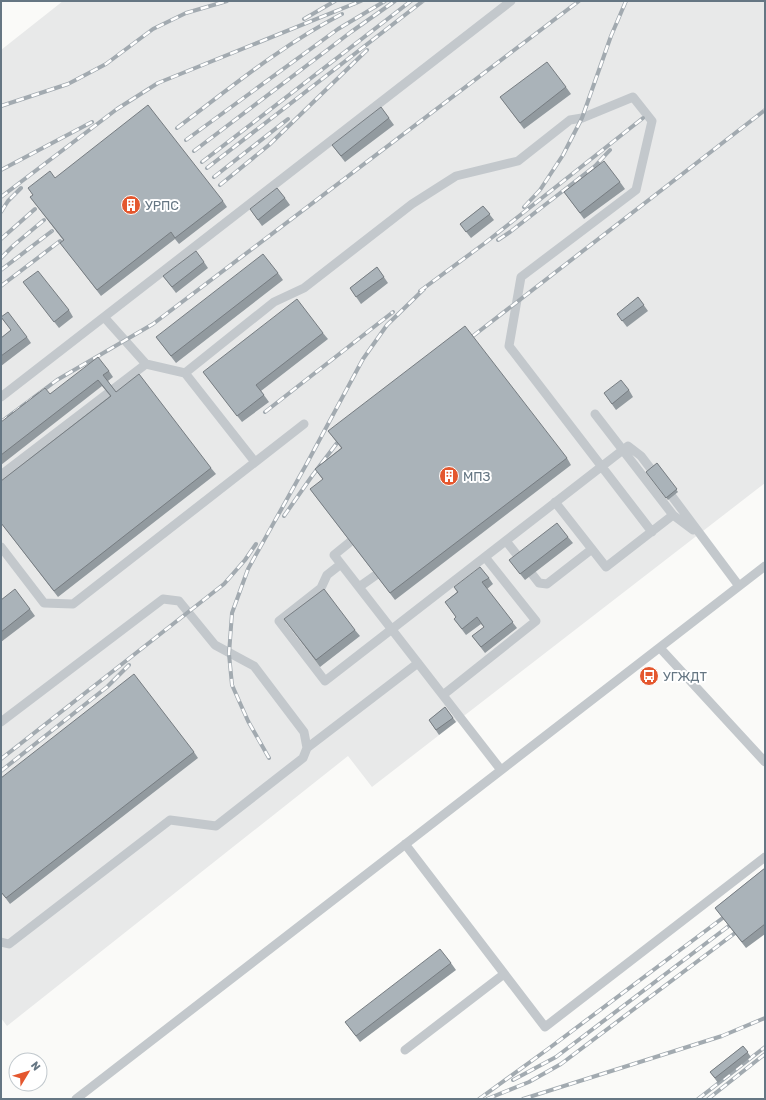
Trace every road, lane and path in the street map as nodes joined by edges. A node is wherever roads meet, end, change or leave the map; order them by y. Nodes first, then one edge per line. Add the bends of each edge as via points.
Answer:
1 (510, 1) edge
2 (104, 317) junction
3 (146, 364) junction
4 (185, 373) junction
5 (1, 397) edge
6 (595, 414) dead end
7 (304, 424) dead end
8 (622, 450) junction
9 (255, 462) junction
10 (602, 466) junction
11 (1, 475) edge
12 (555, 502) junction
13 (673, 515) junction
14 (652, 532) junction
15 (702, 537) junction
16 (506, 541) junction
17 (350, 542) edge
18 (1, 547) edge
19 (592, 549) junction
20 (485, 557) junction
21 (521, 560) edge
22 (341, 564) junction
23 (765, 566) edge
24 (532, 574) dead end
25 (376, 575) edge
26 (739, 586) junction
27 (359, 587) junction
28 (392, 629) junction
29 (660, 648) junction
30 (418, 663) junction
31 (443, 695) junction
32 (1, 722) edge
33 (307, 748) junction
34 (765, 762) edge
35 (501, 770) junction
36 (405, 844) junction
37 (765, 857) edge
38 (1, 942) edge
39 (504, 974) junction
40 (405, 1050) dead end
41 (76, 1099) edge

1 - 2 street
2 - 3 street
2 - 5 street
3 - 4 street
3 - 11 street
4 - 9 street
4 - 10 street via 274,302 304,288 412,204 456,176 518,161 570,120 582,118 633,97 652,122 636,190 521,277 509,346
6 - 8 street
7 - 9 street
8 - 10 street
8 - 13 street
8 - 15 street via 628,446 641,456
9 - 18 street via 73,604 44,603
10 - 12 street
10 - 14 street
12 - 16 street
12 - 19 street
13 - 14 street
13 - 15 street
14 - 19 street via 606,567
15 - 26 street
16 - 20 street
16 - 21 street
17 - 22 street via 334,555
19 - 24 street via 548,584 539,583
20 - 28 street
20 - 31 street via 536,621
22 - 27 street
22 - 28 street via 327,575 321,588 279,621 325,681
23 - 26 street
25 - 27 street
26 - 29 street
27 - 28 street
28 - 30 street
29 - 34 street
29 - 35 street
30 - 31 street
30 - 33 street
31 - 35 street
32 - 33 street via 163,599 179,601 215,645 254,666 304,732
33 - 38 street via 303,758 216,826 170,820 9,944
35 - 36 street
36 - 39 street
36 - 41 street
37 - 39 street via 545,1027
39 - 40 street

